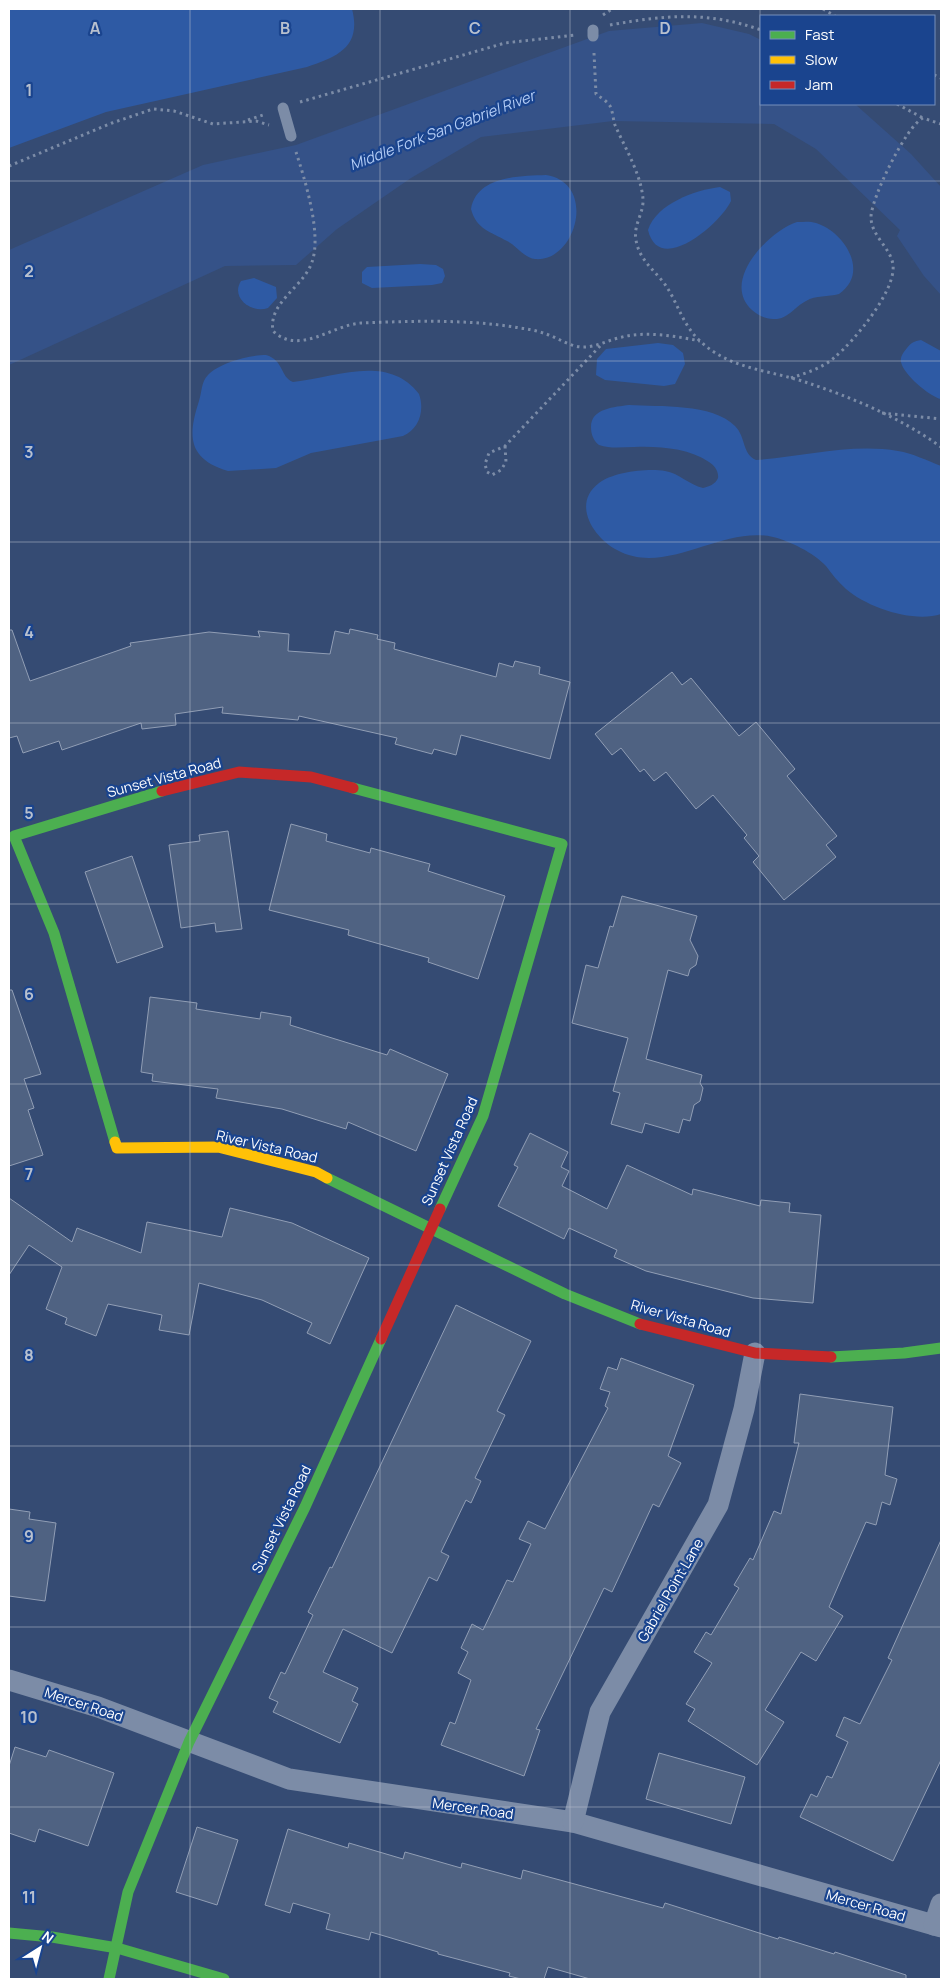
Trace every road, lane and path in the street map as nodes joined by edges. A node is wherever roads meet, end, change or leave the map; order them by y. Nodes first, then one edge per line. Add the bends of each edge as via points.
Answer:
1 (760, 30) edge
2 (593, 33) junction
3 (899, 105) edge
4 (283, 108) junction
5 (923, 118) junction
6 (245, 121) junction
7 (941, 124) edge
8 (292, 136) junction
9 (9, 166) edge
10 (700, 341) junction
11 (603, 343) junction
12 (791, 378) junction
13 (878, 412) junction
14 (941, 419) edge
15 (505, 446) junction
16 (941, 447) edge
17 (14, 836) joint
18 (431, 1228) junction
19 (941, 1348) edge
20 (755, 1353) junction
21 (9, 1680) edge
22 (189, 1742) junction
23 (573, 1822) junction
24 (941, 1904) edge
25 (938, 1926) edge
26 (9, 1933) edge
27 (117, 1948) junction
28 (109, 1979) edge
29 (224, 1979) edge

1 - 2 path via 710,16 672,16
2 - 4 path via 496,46
2 - 10 path via 596,94 610,106 641,188 642,208 635,230 640,253 665,284 683,321
3 - 5 path
4 - 6 path
4 - 8 lane
5 - 7 path
5 - 12 path via 905,137 894,157 871,216 873,229 893,267 886,291 859,331 835,357
6 - 8 path via 270,125
6 - 9 path via 213,124 174,111 153,109
8 - 11 path via 312,204 314,255 306,274 274,314 272,331 282,338 297,342 352,324 414,320 518,327 581,347
10 - 11 path via 640,335
10 - 12 path via 742,366
11 - 15 path
12 - 13 path
13 - 14 path
13 - 16 path
15 - 15 path via 492,450 486,458 487,472 492,475 506,462
17 - 18 street, River Vista Road via 54,933 117,1148 227,1149 316,1172
17 - 18 street, Sunset Vista Road via 187,783 239,772 311,777 562,844 483,1116
18 - 20 street, River Vista Road via 565,1294 649,1328
18 - 22 street, Sunset Vista Road via 305,1507
19 - 20 street, River Vista Road via 834,1357
20 - 23 street, Gabriel Point Lane via 744,1409 718,1505 600,1712
21 - 22 street, Mercer Road via 98,1707
22 - 23 street, Mercer Road via 289,1779
22 - 27 street, Sunset Vista Road via 128,1892
23 - 25 street, Mercer Road
24 - 25 street
26 - 27 street
27 - 28 street, Sunset Vista Road
27 - 29 street

